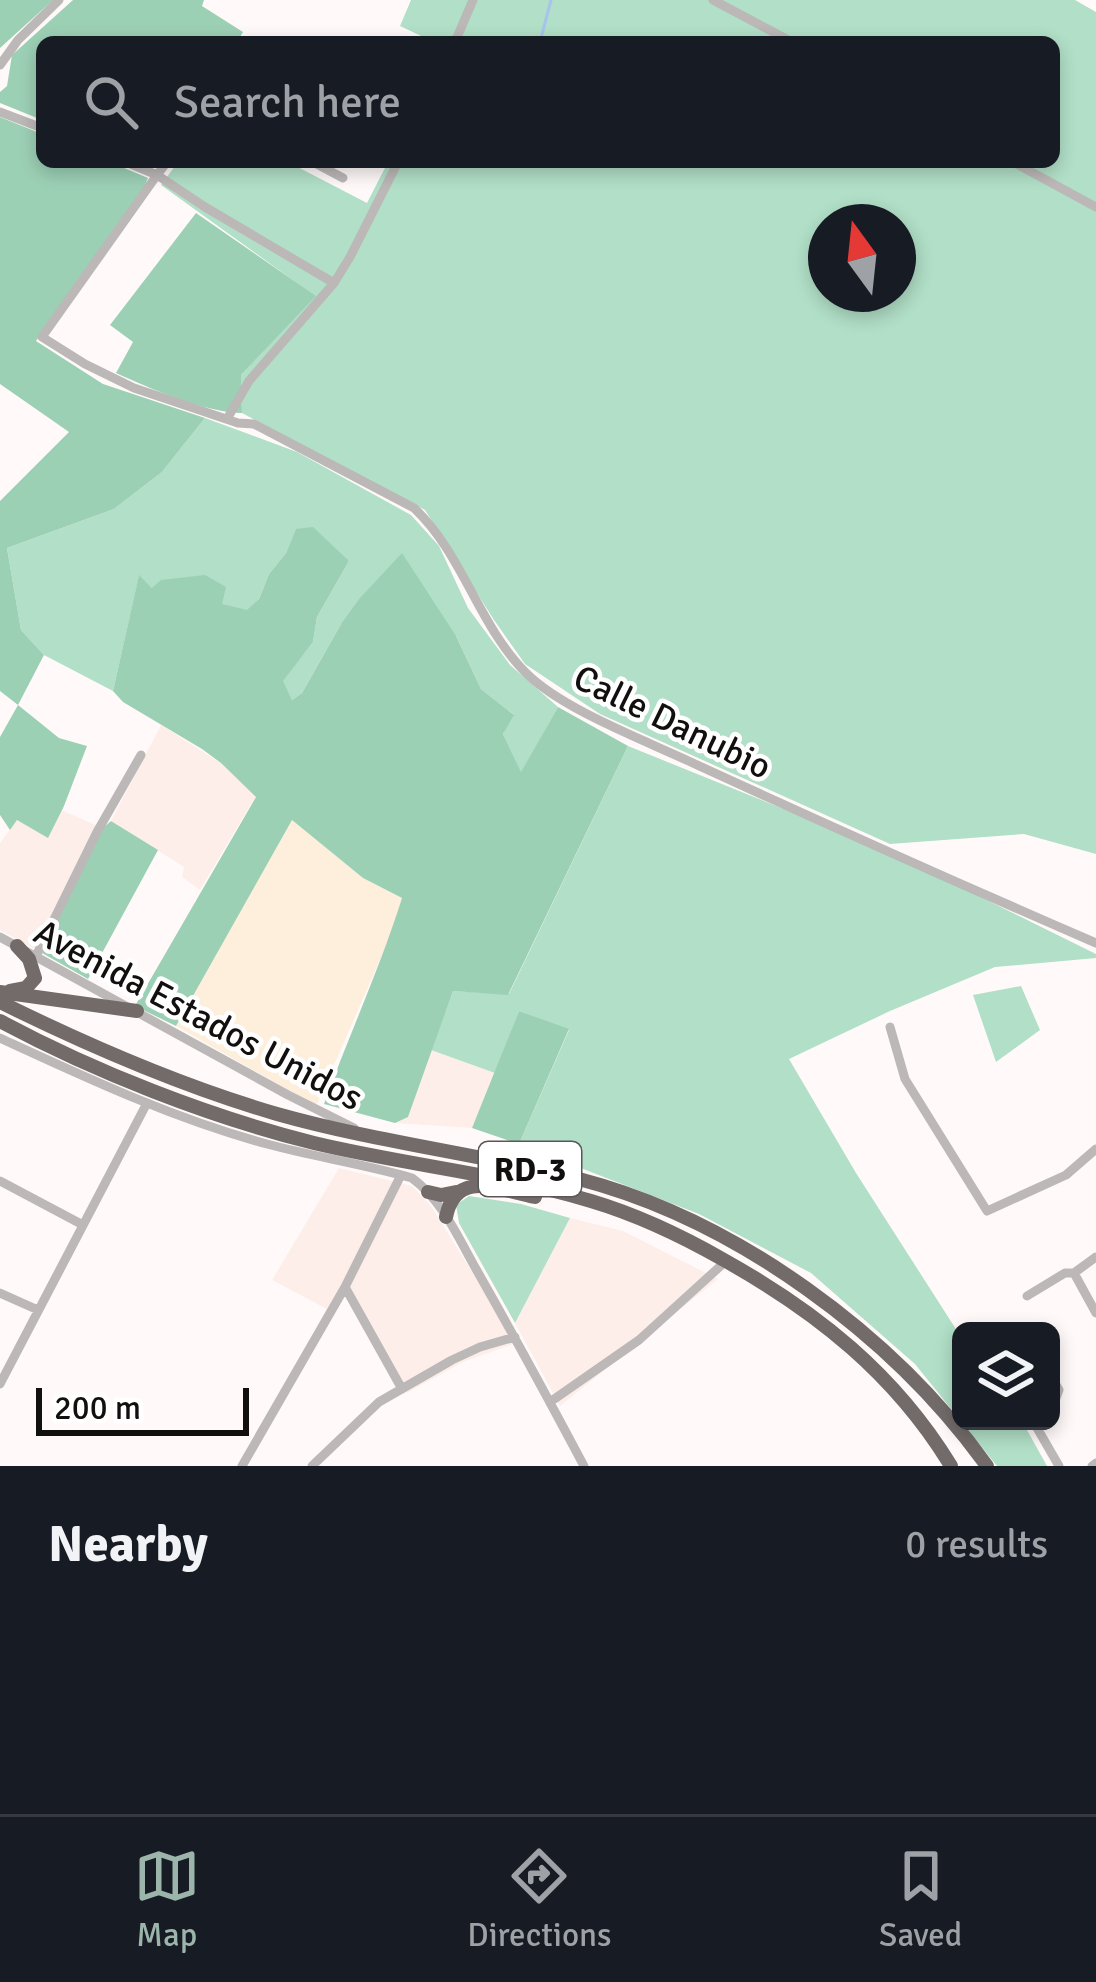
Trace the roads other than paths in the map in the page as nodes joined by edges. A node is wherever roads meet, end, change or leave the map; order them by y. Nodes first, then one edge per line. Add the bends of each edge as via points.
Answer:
1 (59, 0) edge
2 (473, 0) edge
3 (713, 0) edge
4 (458, 36) edge
5 (781, 36) edge
6 (0, 60) edge
7 (0, 112) edge
8 (36, 126) edge
9 (141, 168) edge
10 (163, 168) edge
11 (324, 168) edge
12 (395, 168) edge
13 (1024, 168) edge
14 (158, 175) junction
15 (343, 178) dead end
16 (1096, 207) edge
17 (334, 283) junction
18 (227, 419) junction
19 (141, 755) dead end
20 (0, 937) edge
21 (1096, 943) edge
22 (17, 946) junction
23 (36, 956) junction
24 (1, 996) edge
25 (137, 1011) junction
26 (0, 1021) edge
27 (890, 1027) dead end
28 (0, 1038) edge
29 (147, 1103) junction
30 (373, 1137) junction
31 (1096, 1149) edge
32 (401, 1174) junction
33 (0, 1181) edge
34 (428, 1192) junction
35 (456, 1192) junction
36 (446, 1217) junction
37 (83, 1225) junction
38 (687, 1239) junction
39 (1096, 1257) edge
40 (726, 1261) junction
41 (1073, 1273) junction
42 (345, 1287) junction
43 (0, 1293) edge
44 (1027, 1296) dead end
45 (38, 1310) junction
46 (1096, 1312) edge
47 (515, 1337) junction
48 (5, 1360) edge
49 (0, 1384) edge
50 (402, 1389) junction
51 (550, 1402) junction
52 (1038, 1430) edge
53 (242, 1466) edge
54 (312, 1466) edge
55 (584, 1466) edge
56 (951, 1466) edge
57 (987, 1466) edge
58 (1059, 1466) edge

1 - 6 street
2 - 4 street
3 - 5 street
7 - 8 street
9 - 14 street
10 - 14 street
11 - 15 street
12 - 17 street
13 - 16 street
14 - 17 street
14 - 18 street, Calle Danubio via 42,337 134,388
17 - 18 street via 249,381
18 - 21 street, Calle Danubio via 254,424 415,508 528,675 575,707
19 - 23 street
20 - 22 street, Avenida Estados Unidos
22 - 23 street, Avenida Estados Unidos
22 - 24 highway via 34,978
23 - 25 street, Avenida Estados Unidos
24 - 25 highway
24 - 30 highway, RD-3 via 88,1045 204,1090
25 - 30 street, Avenida Estados Unidos
26 - 38 highway, RD-3 via 84,1062 266,1128 592,1201
27 - 31 street via 905,1079 988,1211 1066,1175
28 - 29 street, Avenida Estados Unidos
29 - 32 street, Avenida Estados Unidos via 267,1144
29 - 37 street
30 - 57 highway, RD-3 via 580,1180 728,1240 866,1337
32 - 34 street, Avenida Estados Unidos
32 - 42 street
33 - 37 street
34 - 35 highway
34 - 36 street, Avenida Estados Unidos
35 - 36 highway
35 - 38 highway via 475,1185
36 - 47 street, Avenida Estados Unidos
37 - 45 street
38 - 40 highway, RD-3
39 - 41 street
40 - 51 street via 639,1340
40 - 56 highway, RD-3 via 843,1340 895,1391
41 - 44 street
41 - 46 street
42 - 50 street
42 - 53 street
43 - 45 street
45 - 48 street
47 - 50 street
47 - 51 street, Avenida Estados Unidos
48 - 49 street
50 - 54 street
51 - 55 street, Avenida Estados Unidos
52 - 58 street

